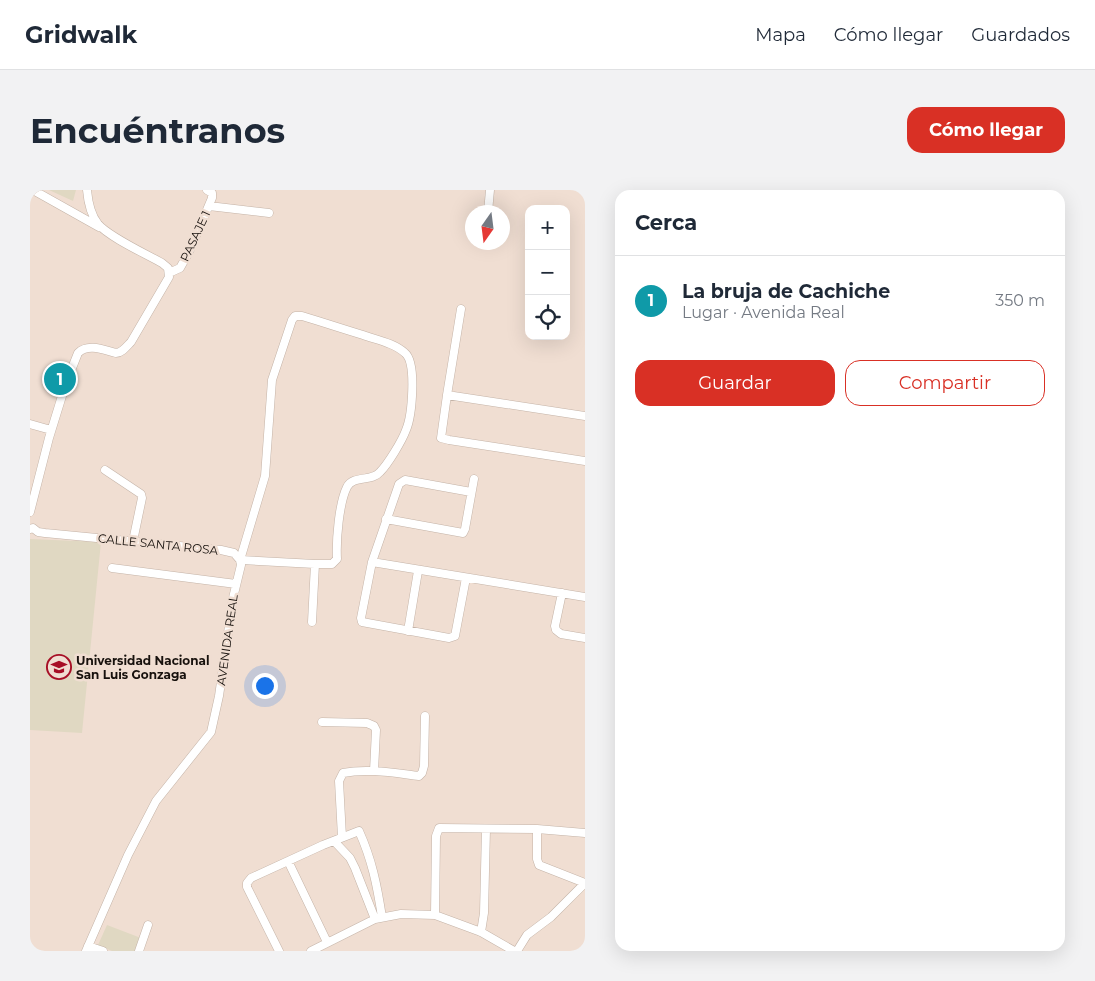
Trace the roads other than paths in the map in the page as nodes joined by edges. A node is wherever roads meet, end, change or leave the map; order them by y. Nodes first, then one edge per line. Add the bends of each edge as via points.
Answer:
1 (33, 190) edge
2 (87, 190) edge
3 (490, 190) edge
4 (209, 191) edge
5 (489, 205) edge
6 (209, 206) junction
7 (269, 213) dead end
8 (105, 230) junction
9 (169, 273) junction
10 (462, 309) dead end
11 (307, 317) joint
12 (447, 395) junction
13 (585, 416) edge
14 (30, 424) edge
15 (51, 430) junction
16 (585, 461) edge
17 (105, 470) dead end
18 (474, 479) dead end
19 (471, 492) junction
20 (30, 512) edge
21 (386, 520) junction
22 (31, 527) edge
23 (133, 541) junction
24 (240, 560) junction
25 (372, 562) junction
26 (315, 564) junction
27 (112, 568) dead end
28 (418, 571) junction
29 (466, 578) junction
30 (236, 584) junction
31 (562, 593) junction
32 (585, 597) edge
33 (312, 622) dead end
34 (408, 631) junction
35 (585, 638) edge
36 (425, 716) dead end
37 (322, 722) dead end
38 (374, 771) junction
39 (486, 829) junction
40 (537, 829) junction
41 (585, 833) edge
42 (342, 837) junction
43 (334, 841) junction
44 (288, 861) junction
45 (585, 883) edge
46 (435, 915) junction
47 (378, 918) junction
48 (148, 925) dead end
49 (481, 932) junction
50 (327, 942) junction
51 (87, 948) edge
52 (103, 951) edge
53 (139, 951) edge
54 (279, 951) edge
55 (312, 951) edge
56 (516, 951) edge

1 - 8 street
2 - 8 street via 92,215
3 - 5 street
4 - 6 street, PASAJE 1
6 - 7 street
6 - 9 street, PASAJE 1 via 180,268
8 - 9 street via 162,263
9 - 15 street via 167,282 128,345 119,353 91,347 78,353
10 - 12 street
11 - 24 street, AVENIDA REAL via 296,316 292,320 272,380 265,476
11 - 26 street, CALLE SANTA ROSA via 391,344 406,353 411,361 412,383 406,431 379,474 348,486 336,544 337,559 332,564
12 - 13 street
12 - 16 street via 441,438
14 - 15 street
15 - 20 street
17 - 23 street via 141,494
18 - 19 street
19 - 21 street via 402,481
19 - 21 street via 463,533
21 - 25 street
22 - 23 street, CALLE SANTA ROSA via 38,532
23 - 24 street, CALLE SANTA ROSA via 221,550 234,554
24 - 26 street, CALLE SANTA ROSA
24 - 30 street, AVENIDA REAL
25 - 28 street
25 - 34 street via 362,622
26 - 33 street
27 - 30 street
28 - 29 street
28 - 34 street
29 - 31 street
29 - 34 street via 455,636 449,638
30 - 51 street, AVENIDA REAL via 211,732 156,801
31 - 32 street
31 - 35 street via 556,630
36 - 38 street via 422,773 418,776
37 - 38 street via 374,726
38 - 42 street via 342,773 339,781
39 - 40 street
39 - 46 street via 439,828 436,836
39 - 49 street
40 - 41 street
40 - 45 street via 539,865
42 - 43 street
42 - 47 street via 359,831 369,852 375,873
43 - 44 street
43 - 47 street via 350,858
44 - 50 street
44 - 54 street via 251,878 247,883
45 - 56 street via 551,917 527,935
46 - 47 street via 402,914
46 - 49 street
47 - 50 street
48 - 53 street
49 - 56 street
50 - 55 street
51 - 52 street

